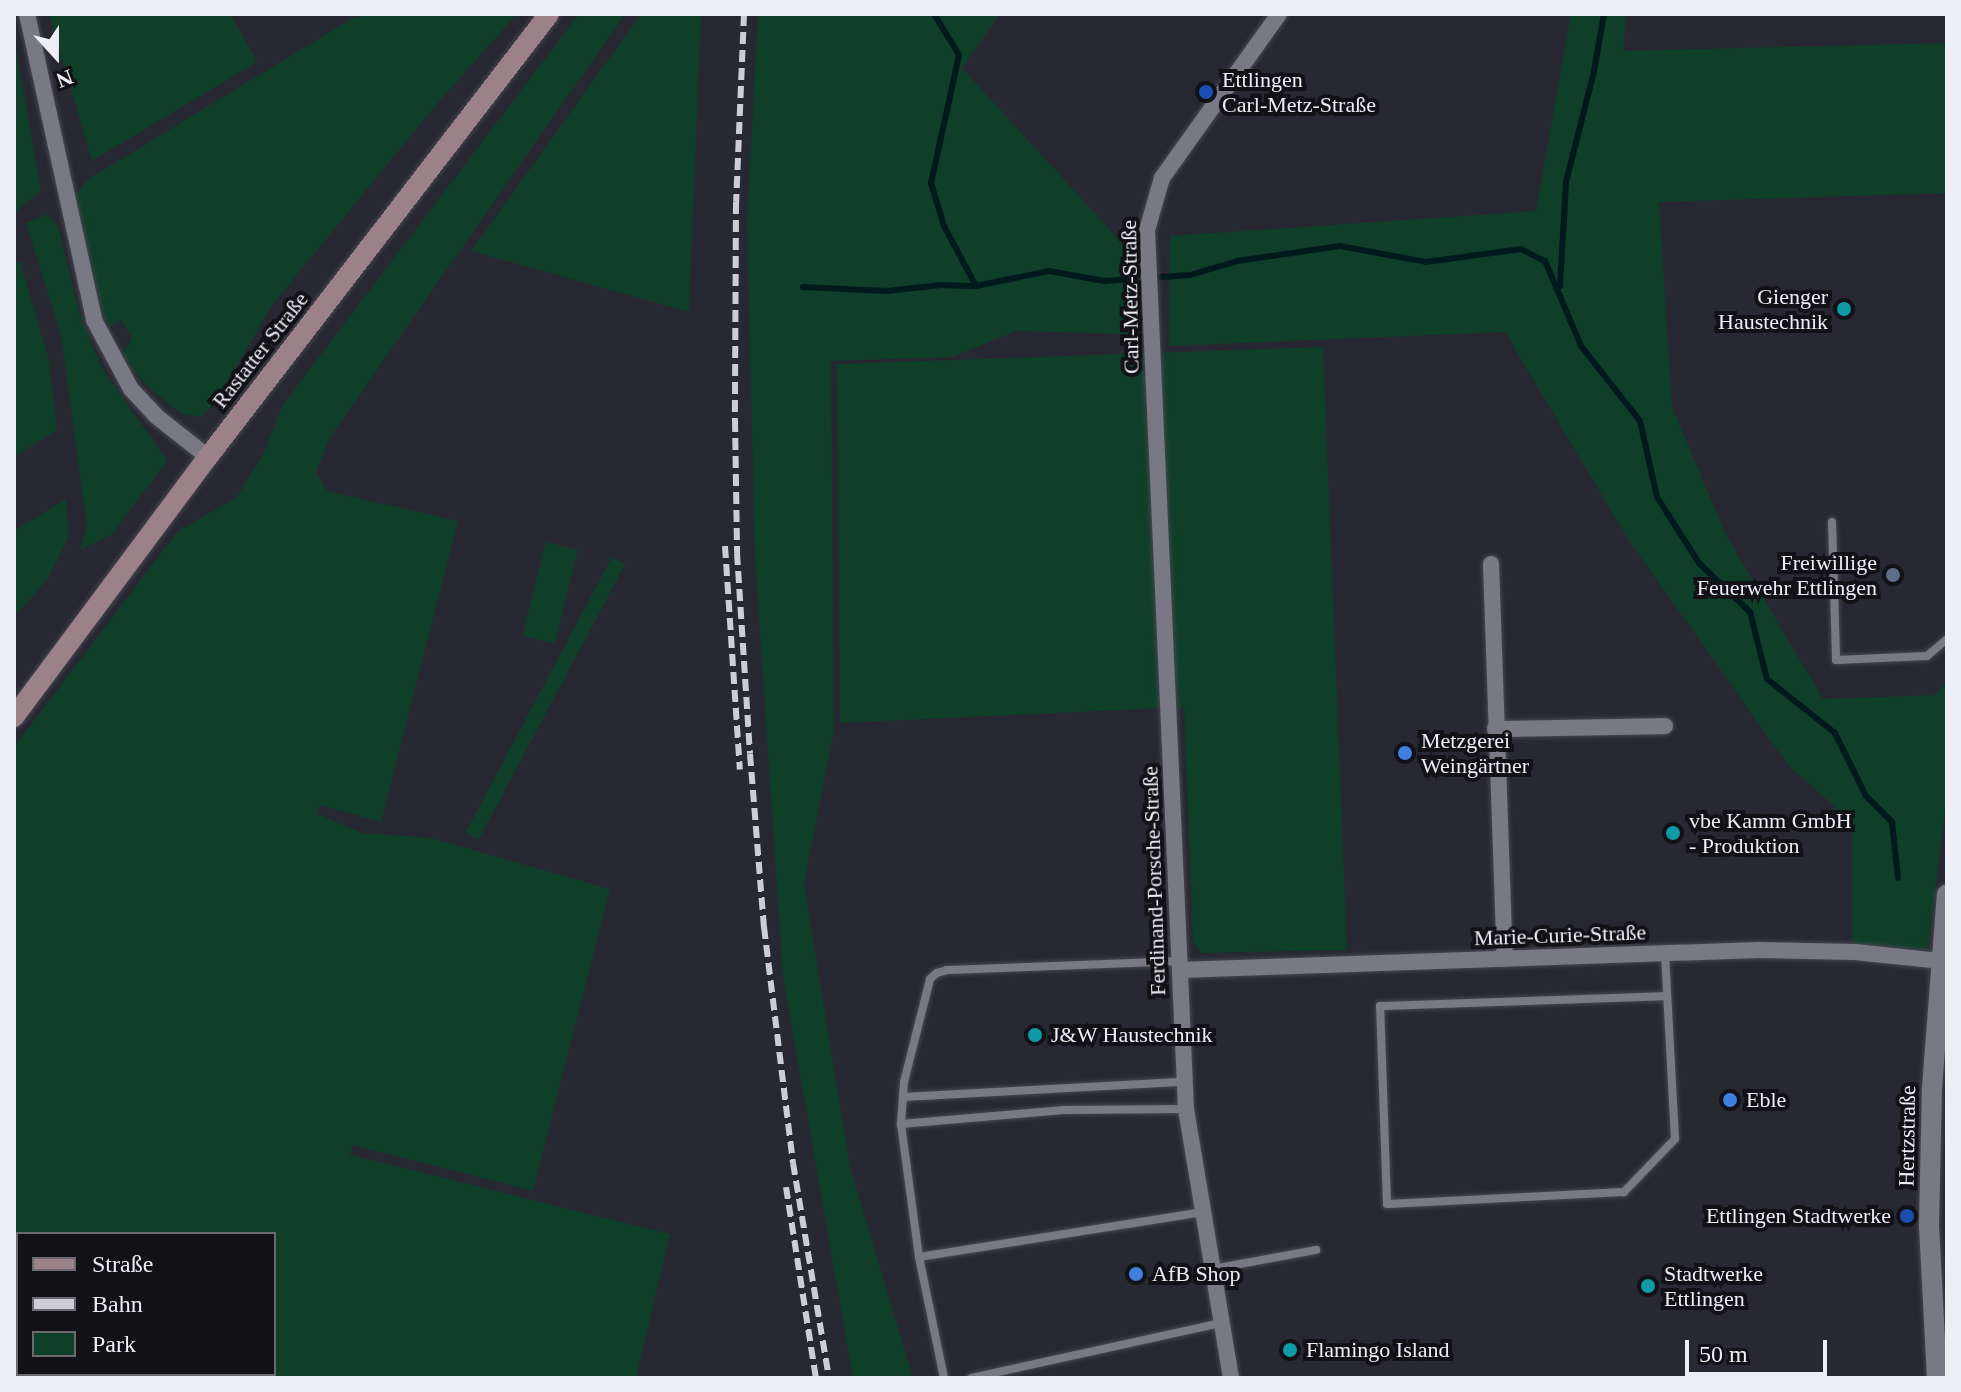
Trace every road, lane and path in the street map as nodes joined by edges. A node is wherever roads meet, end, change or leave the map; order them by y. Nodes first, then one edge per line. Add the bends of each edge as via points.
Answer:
1 (27, 14) edge
2 (549, 14) edge
3 (1279, 14) edge
4 (208, 457) junction
5 (1832, 522) dead end
6 (1158, 523) joint
7 (1491, 564) dead end
8 (1947, 639) edge
9 (14, 717) edge
10 (1665, 726) dead end
11 (1495, 729) junction
12 (1947, 895) edge
13 (1665, 953) junction
14 (1505, 959) junction
15 (1940, 961) junction
16 (1180, 966) junction
17 (1666, 996) junction
18 (1184, 1082) junction
19 (1939, 1089) edge
20 (903, 1097) junction
21 (1186, 1109) junction
22 (901, 1124) junction
23 (1203, 1212) junction
24 (1316, 1250) dead end
25 (919, 1257) junction
26 (1213, 1269) junction
27 (1222, 1323) junction
28 (944, 1378) edge
29 (971, 1378) edge
30 (1231, 1378) edge
31 (1937, 1378) edge

1 - 4 street via 94,320 131,389
2 - 4 main road, Rastatter Straße
3 - 6 street, Carl-Metz-Straße via 1162,178 1150,212
4 - 9 main road, Rastatter Straße
5 - 8 lane via 1836,660 1927,656
6 - 16 street, Ferdinand-Porsche-Straße
7 - 11 street
10 - 11 street
11 - 14 street
12 - 15 street, Hertzstraße
13 - 14 street, Marie-Curie-Straße
13 - 15 street, Marie-Curie-Straße via 1855,952
13 - 17 lane
14 - 16 street, Marie-Curie-Straße
15 - 19 street, Hertzstraße
16 - 18 street, Ferdinand-Porsche-Straße
16 - 20 lane via 937,973 930,979
17 - 17 lane via 1675,1139 1624,1192 1387,1204 1380,1006
18 - 20 lane
18 - 21 street, Ferdinand-Porsche-Straße
19 - 31 street, Hertzstraße via 1929,1227
20 - 22 lane
21 - 22 lane via 1064,1110
21 - 23 street, Ferdinand-Porsche-Straße
22 - 25 lane
23 - 25 lane
23 - 26 street, Ferdinand-Porsche-Straße
24 - 26 lane
25 - 28 lane
26 - 27 street, Ferdinand-Porsche-Straße
27 - 29 lane
27 - 30 street, Ferdinand-Porsche-Straße

